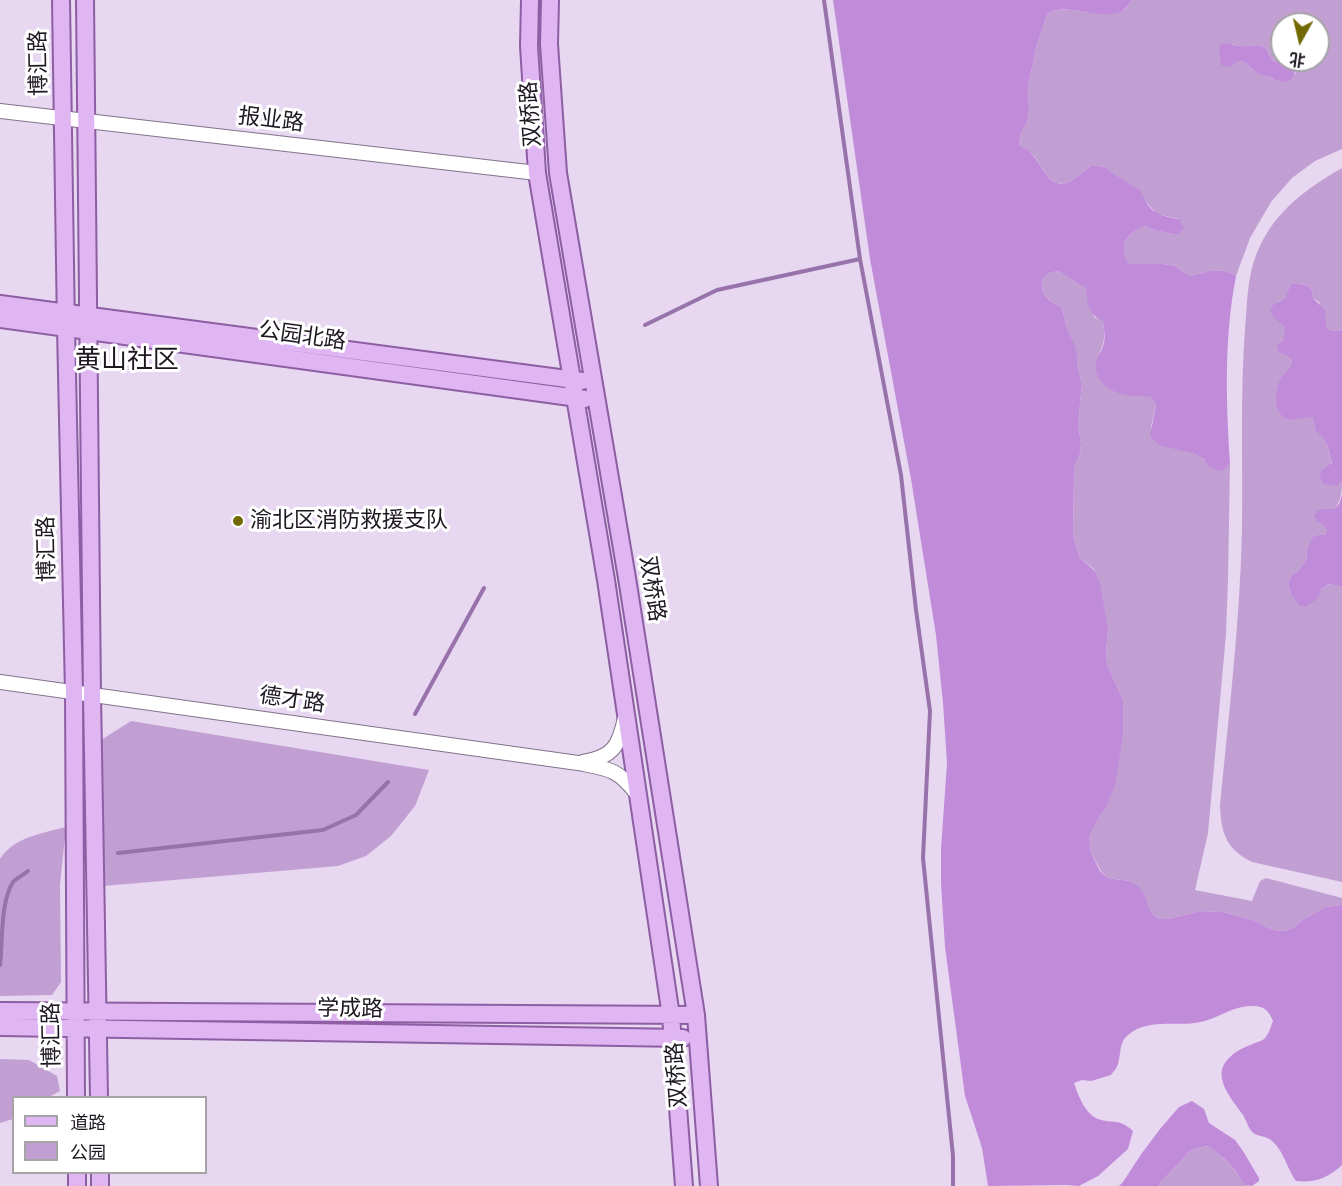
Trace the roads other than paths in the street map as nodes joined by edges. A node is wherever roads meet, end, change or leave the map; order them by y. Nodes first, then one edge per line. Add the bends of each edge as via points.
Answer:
1 (61, 0) edge
2 (85, 0) edge
3 (530, 0) edge
4 (550, 0) edge
5 (0, 111) edge
6 (63, 118) junction
7 (86, 120) junction
8 (537, 173) junction
9 (0, 304) edge
10 (0, 319) edge
11 (65, 320) junction
12 (88, 323) junction
13 (572, 379) junction
14 (594, 382) junction
15 (575, 398) junction
16 (597, 401) junction
17 (0, 682) edge
18 (74, 693) junction
19 (92, 695) junction
20 (626, 716) junction
21 (578, 762) junction
22 (637, 794) junction
23 (0, 1011) edge
24 (98, 1012) junction
25 (696, 1015) junction
26 (671, 1016) junction
27 (75, 1020) junction
28 (0, 1027) edge
29 (98, 1029) junction
30 (673, 1038) junction
31 (699, 1038) junction
32 (76, 1096) edge
33 (99, 1096) edge
34 (684, 1186) edge
35 (709, 1186) edge

1 - 6 main road, 博汇路
2 - 7 main road, 博汇路
3 - 8 main road, 双桥路
4 - 14 main road, 双桥路 via 549,44 558,173
5 - 6 street, 报业路
6 - 7 street, 报业路
6 - 11 main road, 博汇路
7 - 8 street, 报业路
7 - 12 main road, 博汇路
8 - 13 main road, 双桥路
9 - 11 main road, 公园北路
10 - 11 main road, 公园北路
11 - 12 main road, 公园北路
11 - 18 main road, 博汇路
12 - 13 main road, 公园北路
12 - 15 main road, 公园北路
12 - 19 main road, 博汇路
13 - 14 main road, 公园北路
13 - 15 main road, 双桥路
14 - 16 main road, 双桥路
15 - 16 main road, 公园北路
15 - 20 main road, 双桥路
16 - 25 main road, 双桥路
17 - 18 street, 德才路
18 - 19 street, 德才路
18 - 27 main road, 博汇路
19 - 21 street, 德才路
19 - 24 main road, 博汇路
20 - 21 street, 德才路 via 612,750 596,760
20 - 22 main road, 双桥路
21 - 22 street, 德才路 via 619,774
22 - 26 main road, 双桥路
23 - 27 main road, 学成路
24 - 26 main road, 学成路
24 - 27 main road, 学成路
24 - 29 main road, 博汇路
25 - 26 main road, 学成路
25 - 31 main road, 双桥路
26 - 30 main road, 双桥路
27 - 28 main road, 学成路
27 - 29 main road, 学成路
27 - 32 main road, 博汇路
29 - 30 main road, 学成路
29 - 33 main road, 博汇路
30 - 31 main road, 学成路
30 - 34 main road, 双桥路
31 - 35 main road, 双桥路

